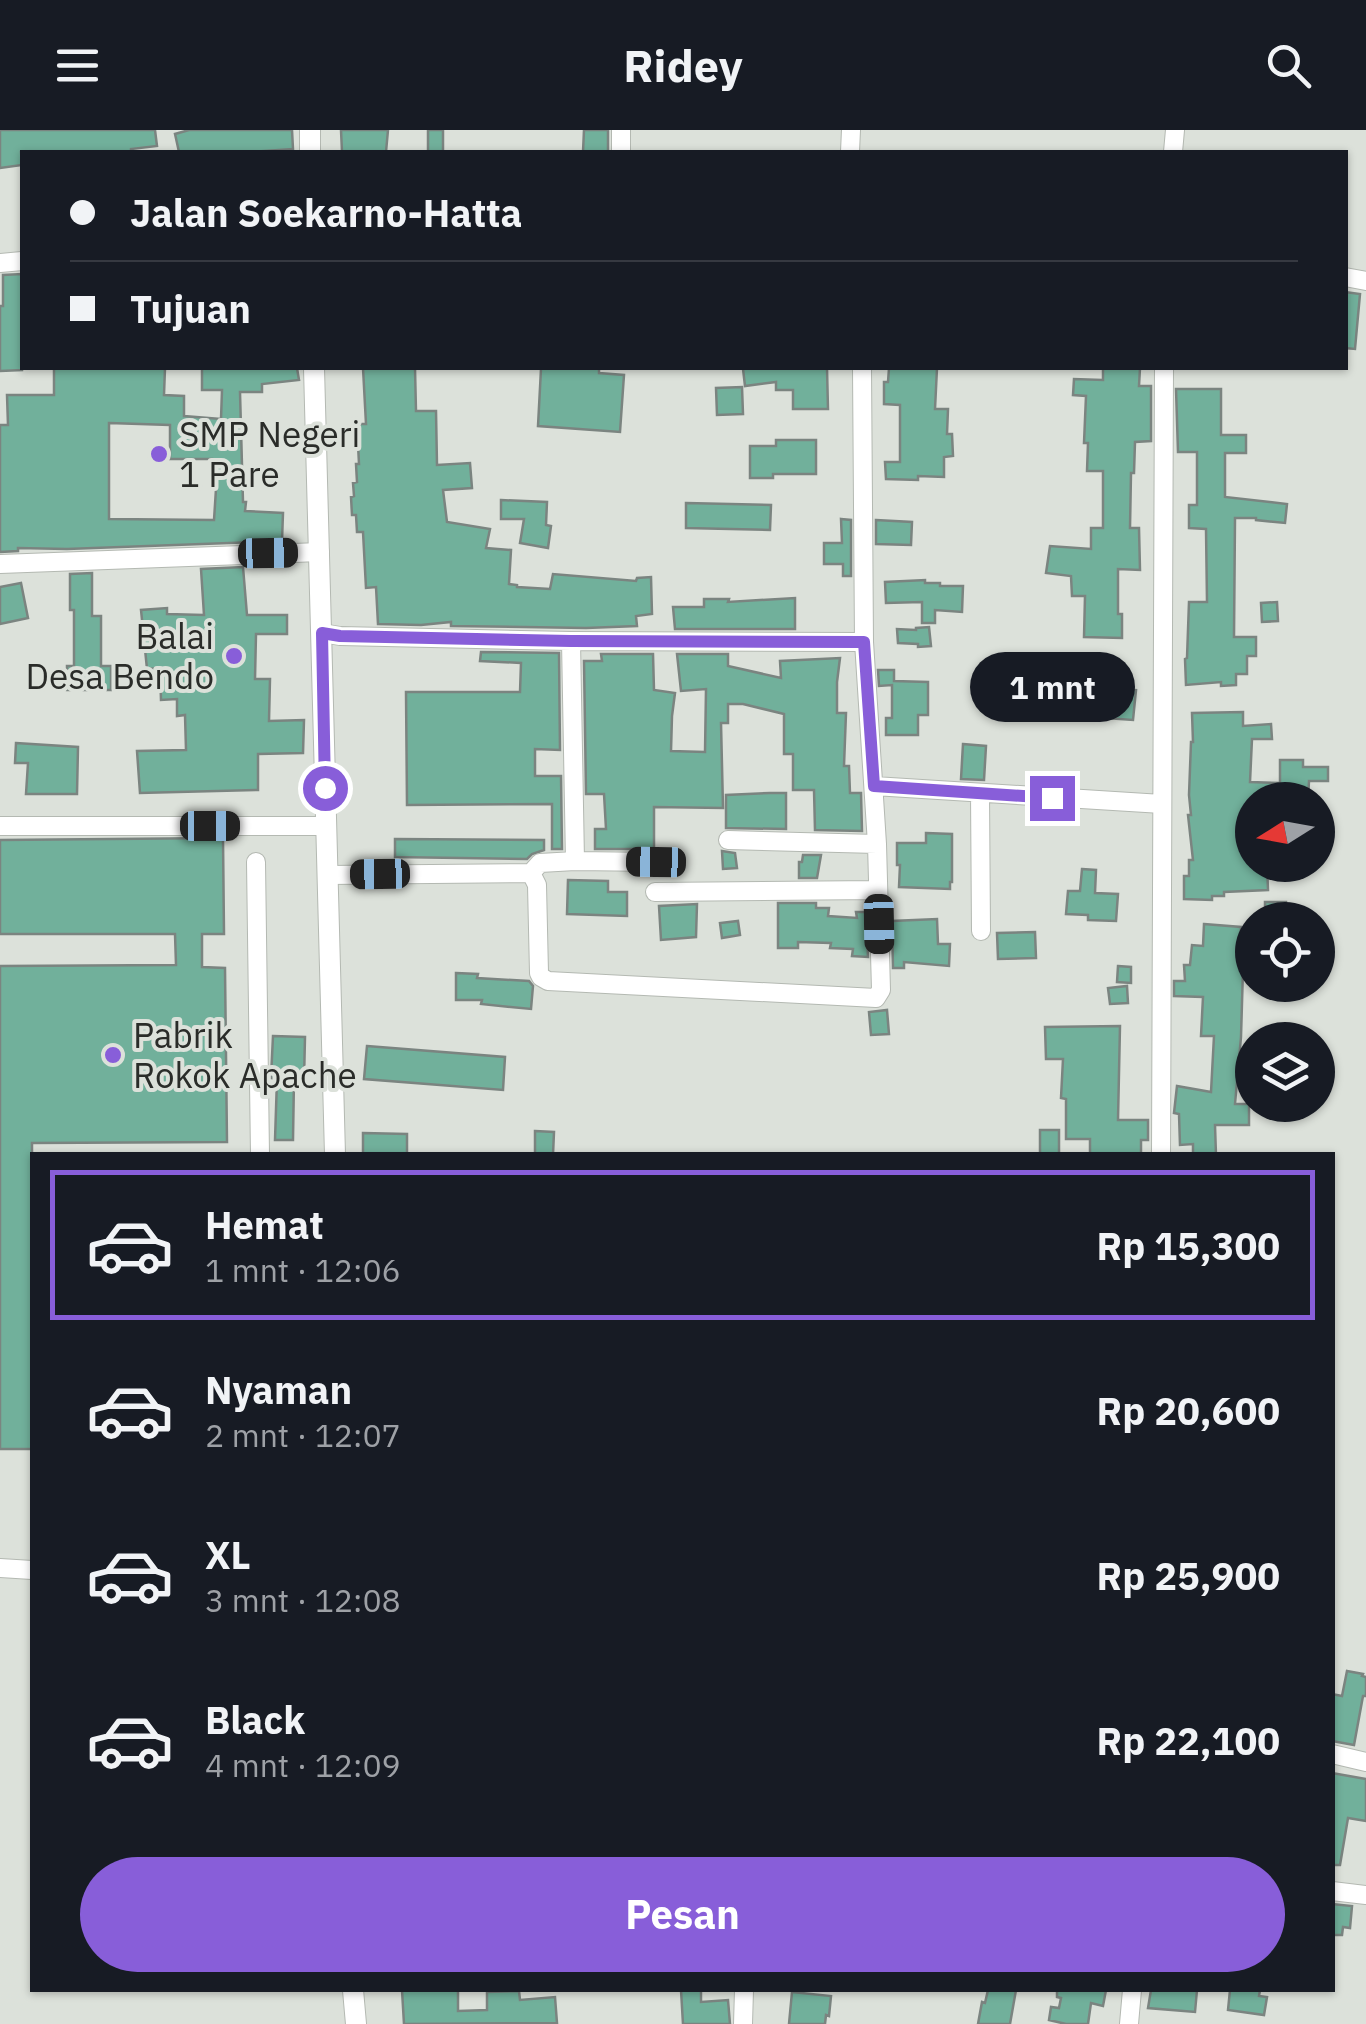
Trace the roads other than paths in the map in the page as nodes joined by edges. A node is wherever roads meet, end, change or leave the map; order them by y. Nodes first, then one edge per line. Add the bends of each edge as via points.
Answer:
1 (314, 370) edge
2 (862, 370) edge
3 (1164, 370) edge
4 (320, 552) junction
5 (0, 564) edge
6 (322, 633) junction
7 (571, 641) junction
8 (864, 642) junction
9 (874, 786) junction
10 (980, 793) junction
11 (1162, 804) junction
12 (0, 826) edge
13 (326, 826) junction
14 (728, 840) dead end
15 (877, 844) junction
16 (576, 860) junction
17 (256, 862) dead end
18 (656, 862) dead end
19 (531, 873) junction
20 (327, 875) junction
21 (878, 890) junction
22 (656, 892) dead end
23 (981, 931) dead end
24 (260, 1152) edge
25 (335, 1152) edge
26 (1161, 1152) edge
27 (0, 1568) edge
28 (30, 1570) edge
29 (1335, 1755) edge
30 (1366, 1762) edge
31 (1335, 1891) edge
32 (1366, 1895) edge
33 (353, 1992) edge
34 (744, 1992) edge
35 (1132, 1992) edge
36 (356, 2024) edge
37 (744, 2024) edge
38 (1129, 2024) edge

1 - 4 main road
2 - 8 street
3 - 11 street
4 - 5 street
4 - 6 main road
6 - 7 street
6 - 13 main road
7 - 8 street
7 - 16 street
8 - 9 street
9 - 10 street
9 - 15 street
10 - 11 street
10 - 23 street
11 - 26 street
12 - 13 street
13 - 20 main road
14 - 15 street
15 - 21 street
16 - 18 street
16 - 19 street via 540,862
17 - 24 street
19 - 20 street
19 - 21 street via 544,980 876,998
20 - 25 main road
21 - 22 street
27 - 28 street
29 - 30 street
31 - 32 street
33 - 36 main road
34 - 37 street
35 - 38 street

